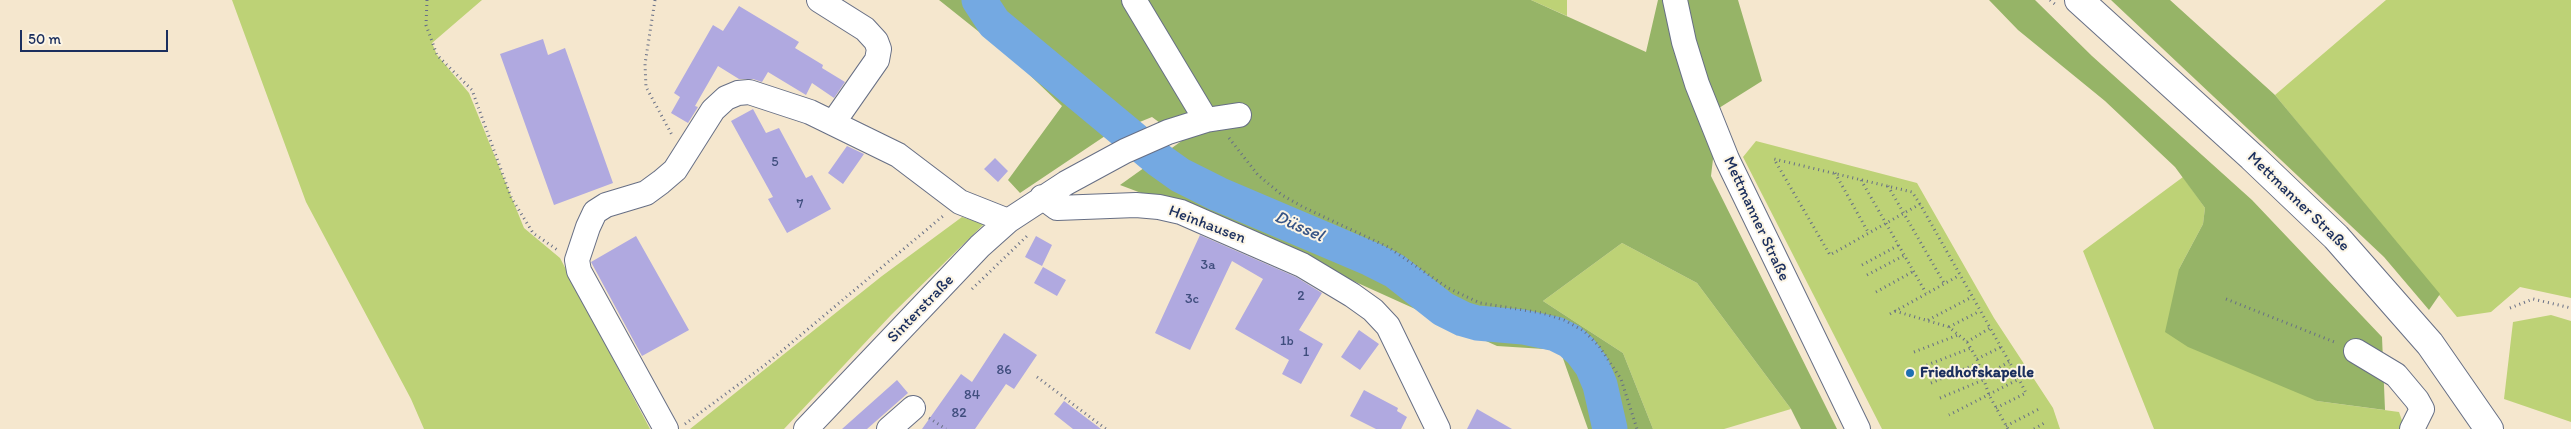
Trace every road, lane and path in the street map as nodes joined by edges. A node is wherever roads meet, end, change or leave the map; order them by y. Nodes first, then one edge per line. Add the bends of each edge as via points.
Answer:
1 (427, 0) edge
2 (655, 0) edge
3 (819, 0) edge
4 (1134, 0) edge
5 (1675, 0) edge
6 (2050, 0) edge
7 (2068, 3) edge
8 (1220, 118) junction
9 (833, 123) junction
10 (688, 152) junction
11 (1834, 173) junction
12 (1861, 179) junction
13 (1888, 186) junction
14 (1042, 197) junction
15 (960, 202) junction
16 (1920, 204) junction
17 (1903, 213) junction
18 (1008, 221) junction
19 (1886, 223) junction
20 (1868, 232) junction
21 (1899, 245) junction
22 (1905, 256) junction
23 (578, 260) junction
24 (1862, 266) dead end
25 (1914, 271) junction
26 (1867, 275) dead end
27 (1960, 275) junction
28 (1944, 283) junction
29 (1876, 292) dead end
30 (1926, 293) junction
31 (1972, 297) junction
32 (2226, 299) dead end
33 (2510, 308) dead end
34 (2571, 308) edge
35 (1895, 311) junction
36 (1980, 311) junction
37 (1890, 314) dead end
38 (1928, 320) junction
39 (1949, 327) junction
40 (1990, 328) junction
41 (1959, 335) junction
42 (1967, 342) junction
43 (2001, 347) junction
44 (1971, 348) junction
45 (2356, 351) joint
46 (1914, 352) dead end
47 (1976, 361) junction
48 (2009, 362) junction
49 (1922, 367) dead end
50 (1037, 377) dead end
51 (1982, 378) junction
52 (2019, 379) junction
53 (1931, 383) dead end
54 (1989, 395) junction
55 (1940, 398) dead end
56 (913, 408) dead end
57 (1996, 408) junction
58 (2039, 409) dead end
59 (1949, 415) dead end
60 (2046, 422) dead end
61 (2007, 428) edge
62 (666, 429) edge
63 (679, 429) edge
64 (806, 429) edge
65 (889, 429) edge
66 (1106, 429) edge
67 (1438, 429) edge
68 (1637, 429) edge
69 (1858, 429) edge
70 (2034, 429) edge
71 (2412, 429) edge
72 (2489, 429) edge

1 - 23 path via 426,25 437,55 472,90 511,197 533,233 552,248
2 - 10 path via 645,64 646,87 669,132
3 - 9 street via 865,29 879,50 877,60
4 - 8 street
5 - 69 street, Mettmanner Straße via 1684,42 1727,159
6 - 7 path
7 - 72 main road, Mettmanner Straße via 2252,157 2336,238 2430,344
8 - 14 street via 1168,132 1125,151
8 - 68 path via 1244,160 1258,175 1303,207 1388,247 1464,297 1480,303 1542,313 1584,331 1599,346 1621,378
9 - 10 street via 749,92 738,93 726,98 713,110
9 - 15 street via 898,155
10 - 23 street via 675,170 646,193 606,205 595,212
11 - 12 path
11 - 20 path
11 - 20 path via 1774,159 1830,255
12 - 13 path
12 - 19 path
13 - 16 path via 1912,192
13 - 17 path
14 - 18 street, Sinterstraße
14 - 67 street, Heinhausen via 1057,208 1136,205 1181,212 1302,265 1359,300 1388,326
15 - 18 street
15 - 63 path via 765,366
16 - 17 path
16 - 27 path
17 - 19 path
17 - 28 path
18 - 64 street, Sinterstraße via 980,246
19 - 20 path
19 - 21 path
21 - 22 path
21 - 24 path
22 - 25 path
22 - 26 path
23 - 62 street via 579,271
25 - 29 path
25 - 30 path
27 - 28 path
27 - 31 path
28 - 30 path
30 - 35 path
31 - 36 path
31 - 38 path
32 - 45 path
33 - 34 path via 2533,299
35 - 37 path
35 - 38 path
36 - 39 path
36 - 40 path
38 - 39 path
39 - 41 path
40 - 42 path
40 - 43 path
41 - 42 path
41 - 46 path
42 - 44 path
43 - 47 path
43 - 48 path
44 - 47 path
44 - 49 path
45 - 71 street via 2396,374 2417,400 2422,409
47 - 51 path
47 - 53 path
48 - 51 path
48 - 52 path
50 - 66 path
51 - 54 path
51 - 55 path
52 - 54 path
52 - 57 path via 2026,392
54 - 57 path
54 - 59 path
56 - 65 street
57 - 61 path
58 - 61 path
60 - 70 path

